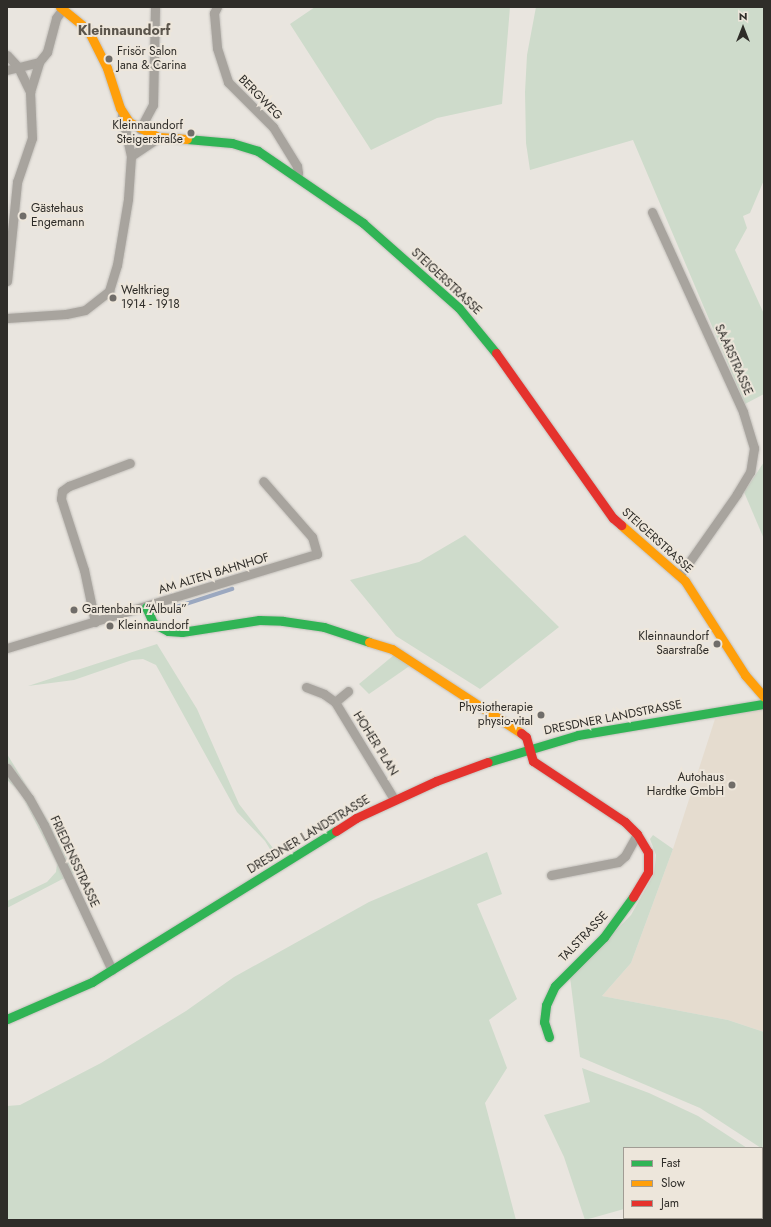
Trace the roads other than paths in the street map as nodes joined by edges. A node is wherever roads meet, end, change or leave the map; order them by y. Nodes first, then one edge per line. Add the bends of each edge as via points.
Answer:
1 (155, 7) edge
2 (217, 7) edge
3 (61, 9) edge
4 (7, 54) edge
5 (39, 62) junction
6 (18, 67) junction
7 (7, 70) edge
8 (30, 92) junction
9 (121, 110) junction
10 (140, 129) junction
11 (159, 137) junction
12 (131, 156) junction
13 (296, 176) junction
14 (652, 212) dead end
15 (7, 281) edge
16 (7, 318) edge
17 (130, 463) dead end
18 (263, 481) dead end
19 (680, 575) junction
20 (146, 607) junction
21 (95, 622) junction
22 (7, 648) edge
23 (306, 687) dead end
24 (348, 691) dead end
25 (764, 697) edge
26 (335, 702) junction
27 (764, 704) edge
28 (529, 748) junction
29 (7, 768) edge
30 (394, 799) junction
31 (637, 834) junction
32 (551, 875) dead end
33 (112, 970) junction
34 (7, 1019) edge
35 (549, 1037) dead end

1 - 10 street via 153,105
2 - 13 street, BERGWEG via 214,13 217,48 228,82 274,128 297,166
3 - 5 street via 47,52
3 - 9 street, STEIGERSTRASSE via 88,30 107,68
4 - 6 street
5 - 6 street
5 - 8 street
6 - 7 street
6 - 8 street
8 - 15 street via 32,138 17,182
9 - 10 street, STEIGERSTRASSE via 129,122
9 - 12 street
10 - 11 street, STEIGERSTRASSE
11 - 12 street
11 - 13 street, STEIGERSTRASSE via 246,145
12 - 16 street via 128,199 117,265 109,291 85,310 66,314
13 - 19 street, STEIGERSTRASSE via 363,223 459,308 502,360 613,518
14 - 19 street, SAARSTRASSE via 743,412 754,448 750,472
17 - 21 street via 62,491 61,499 84,570
18 - 20 street, AM ALTEN BAHNHOF via 312,537 317,554
19 - 25 street, STEIGERSTRASSE via 745,676
20 - 21 street, AM ALTEN BAHNHOF
20 - 28 street, TALSTRASSE via 153,624 168,631 182,632 259,620 324,627 360,637 392,649 526,737
21 - 22 street, AM ALTEN BAHNHOF
23 - 26 street, HOHER PLAN via 324,694
24 - 26 street
26 - 30 street, HOHER PLAN
27 - 28 street, DRESDNER LANDSTRASSE via 625,726
28 - 30 street, DRESDNER LANDSTRASSE via 479,764
28 - 31 street, TALSTRASSE via 533,761 625,822
29 - 33 street, FRIEDENSSTRASSE via 29,798 44,825
30 - 33 street, DRESDNER LANDSTRASSE via 321,839
31 - 32 street via 625,856 618,862
31 - 35 street, TALSTRASSE via 648,852 648,872 624,913 555,986 546,1005 544,1022
33 - 34 street, DRESDNER LANDSTRASSE via 53,1001

